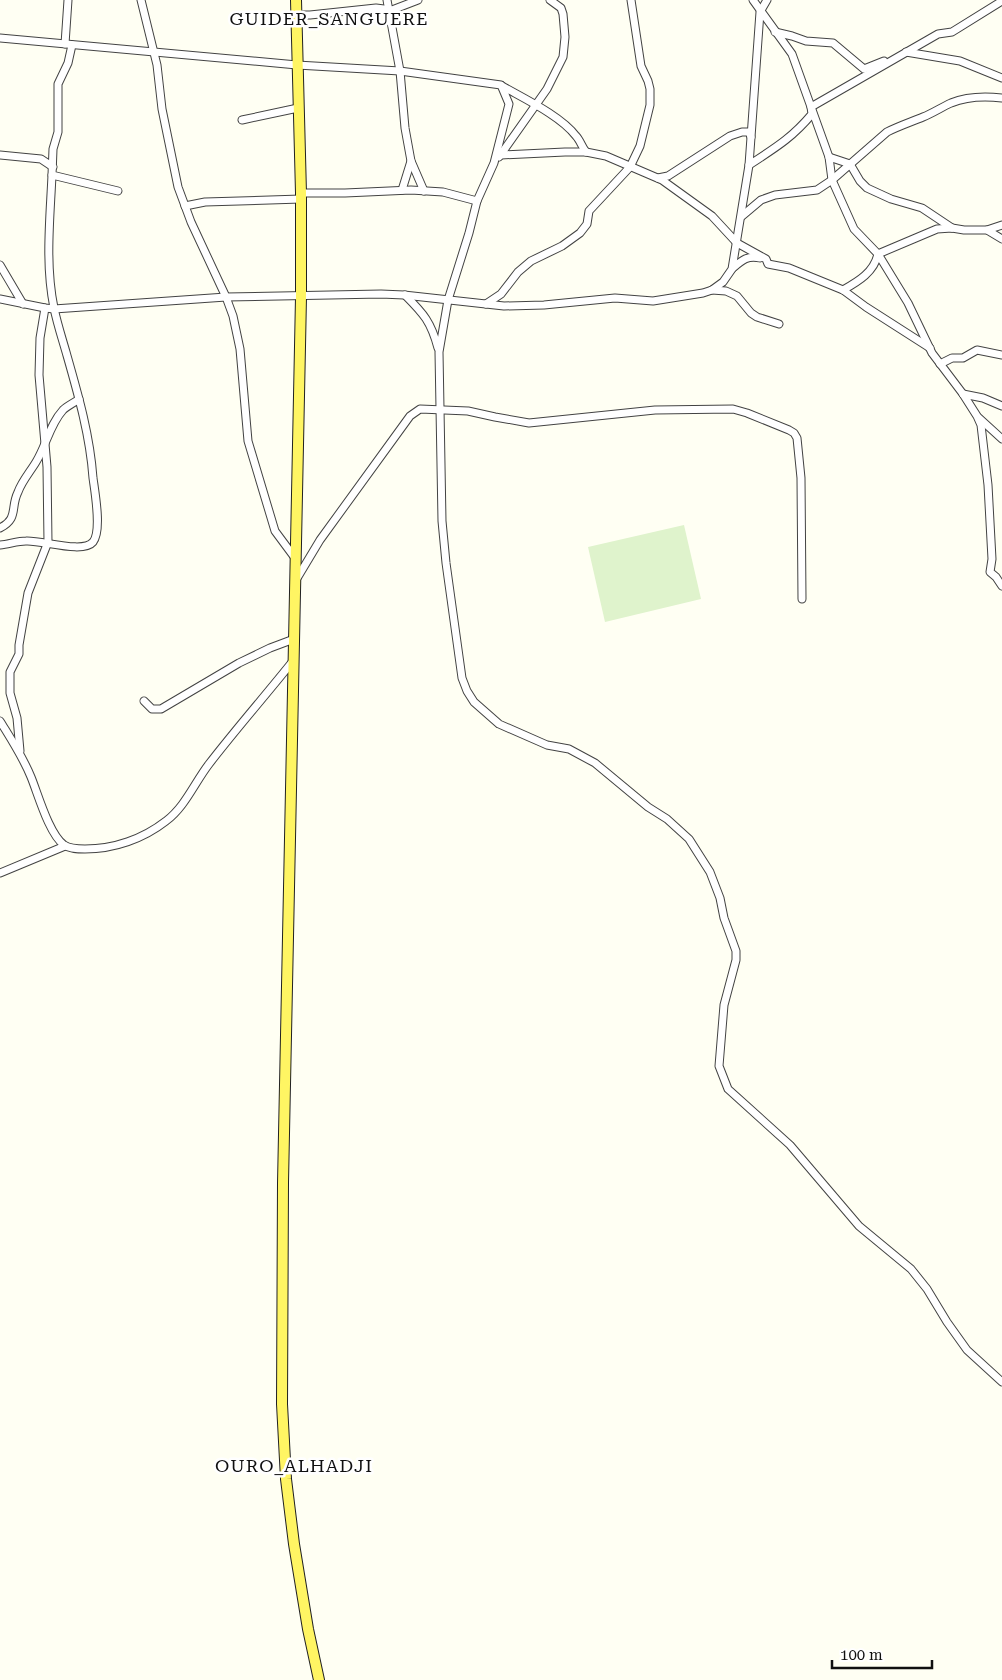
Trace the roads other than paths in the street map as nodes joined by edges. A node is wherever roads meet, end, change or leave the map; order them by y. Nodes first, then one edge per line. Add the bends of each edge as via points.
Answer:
1 (68, 0) edge
2 (141, 0) edge
3 (296, 0) edge
4 (387, 0) edge
5 (418, 0) edge
6 (550, 0) edge
7 (631, 0) edge
8 (753, 0) edge
9 (766, 0) edge
10 (1002, 1) edge
11 (389, 10) junction
12 (760, 12) junction
13 (296, 15) junction
14 (774, 32) junction
15 (0, 38) edge
16 (69, 44) junction
17 (153, 51) junction
18 (907, 52) junction
19 (297, 64) junction
20 (400, 71) junction
21 (1002, 78) edge
22 (501, 86) junction
23 (1002, 98) edge
24 (536, 106) junction
25 (298, 108) junction
26 (811, 108) junction
27 (242, 120) dead end
28 (751, 137) junction
29 (586, 152) junction
30 (0, 155) edge
31 (501, 155) junction
32 (828, 157) junction
33 (411, 161) junction
34 (494, 163) junction
35 (850, 164) junction
36 (749, 165) junction
37 (53, 167) junction
38 (630, 167) junction
39 (52, 175) junction
40 (658, 178) junction
41 (832, 180) junction
42 (402, 190) junction
43 (118, 191) dead end
44 (424, 191) junction
45 (301, 196) junction
46 (477, 201) junction
47 (185, 206) junction
48 (742, 216) junction
49 (1002, 224) edge
50 (952, 228) junction
51 (987, 230) junction
52 (1002, 239) edge
53 (737, 243) junction
54 (878, 254) junction
55 (766, 258) junction
56 (0, 264) edge
57 (732, 269) junction
58 (712, 290) junction
59 (843, 290) junction
60 (404, 295) junction
61 (226, 297) junction
62 (301, 297) junction
63 (0, 299) edge
64 (448, 300) junction
65 (23, 304) junction
66 (486, 304) junction
67 (45, 308) junction
68 (54, 309) junction
69 (779, 324) dead end
70 (931, 349) junction
71 (439, 352) junction
72 (1002, 355) edge
73 (940, 364) junction
74 (963, 394) junction
75 (79, 399) junction
76 (1002, 406) edge
77 (441, 410) junction
78 (977, 416) junction
79 (1002, 439) edge
80 (45, 446) junction
81 (0, 528) edge
82 (48, 542) junction
83 (0, 545) edge
84 (295, 558) junction
85 (295, 582) junction
86 (1002, 586) edge
87 (802, 599) dead end
88 (294, 639) junction
89 (293, 661) junction
90 (144, 701) dead end
91 (0, 721) edge
92 (20, 754) junction
93 (65, 846) junction
94 (0, 873) edge
95 (1002, 1382) edge
96 (319, 1680) edge

1 - 16 street
2 - 17 street
3 - 13 main road
4 - 11 street
5 - 11 street
6 - 24 street via 561,8 563,14 563,57
7 - 38 street via 641,66 650,89 650,105 640,146
8 - 12 street
9 - 12 street
10 - 18 street via 952,32 938,34
11 - 13 street via 376,8
11 - 20 street
12 - 14 street
12 - 28 street
13 - 19 main road
14 - 18 street via 806,41 833,43 864,69
14 - 26 street via 792,54
15 - 16 street
16 - 17 street
16 - 37 street via 68,63 58,84 58,132 53,149
17 - 19 street
17 - 47 street via 178,187
18 - 21 street via 960,61
18 - 26 street
19 - 20 street
19 - 25 main road
20 - 22 street
20 - 33 street
22 - 24 street
22 - 34 street via 509,104
23 - 35 street via 984,96 951,103 887,132
24 - 29 street via 571,130
24 - 31 street
25 - 27 street
25 - 45 main road
26 - 32 street
26 - 36 street via 812,114 799,130
28 - 36 street
28 - 40 street via 749,132 730,136 668,176
29 - 31 street
29 - 38 street via 606,156
30 - 37 street via 41,159
31 - 34 street
32 - 35 street
32 - 41 street
33 - 42 street
33 - 44 street
34 - 46 street
35 - 41 street
35 - 50 street via 867,188 922,208
36 - 48 street
37 - 39 street
38 - 40 street
38 - 66 street via 589,211 587,224 580,233 531,262 518,272 501,294
39 - 43 street
39 - 68 street via 49,274
40 - 53 street via 712,216
41 - 48 street via 817,190 761,200
41 - 54 street via 854,228
42 - 44 street
42 - 45 street
44 - 46 street via 443,192
45 - 47 street
45 - 62 main road
46 - 64 street
47 - 61 street
48 - 53 street
49 - 51 street
50 - 51 street
50 - 54 street via 937,229
51 - 52 street
53 - 55 street
53 - 57 street
54 - 59 street via 876,264 869,272
54 - 70 street
55 - 57 street via 746,258
55 - 59 street via 768,264 789,268
56 - 65 street
57 - 58 street via 724,282
58 - 66 street via 653,301 615,298 544,305
58 - 69 street via 737,296 751,314
59 - 70 street
60 - 62 street
60 - 64 street
60 - 71 street via 422,312 434,330
61 - 62 street
61 - 68 street
61 - 84 street via 240,349 248,441 275,531
62 - 84 main road
63 - 65 street
64 - 66 street
64 - 71 street
65 - 67 street
67 - 68 street
67 - 80 street via 39,375
68 - 75 street
70 - 73 street
71 - 77 street
72 - 73 street via 977,350 963,358 952,358
73 - 74 street
74 - 76 street
74 - 78 street
75 - 80 street via 56,420
75 - 82 street via 93,468 96,535 87,546
77 - 85 street via 420,409 410,416 320,540
77 - 87 street via 468,410 529,422 654,410 733,409 789,430 796,438 800,460
77 - 95 street via 442,521 462,678 467,692 499,724 547,745 569,749 595,763 689,839 710,872 736,951 724,1004 718,1066 728,1088 790,1145 859,1226 911,1268 967,1350
78 - 79 street
78 - 86 street via 983,436 988,486 990,572
80 - 81 street via 18,490 11,521
80 - 82 street
82 - 83 street
82 - 92 street via 28,593 19,654 10,672 10,693 17,718
84 - 85 main road
85 - 88 main road
88 - 89 main road
88 - 90 street via 239,663 161,709 152,709
89 - 93 street via 212,760 177,812 166,821 129,842 115,846 76,849
89 - 96 main road via 282,1404 294,1544
91 - 92 street
92 - 93 street via 58,840
93 - 94 street

